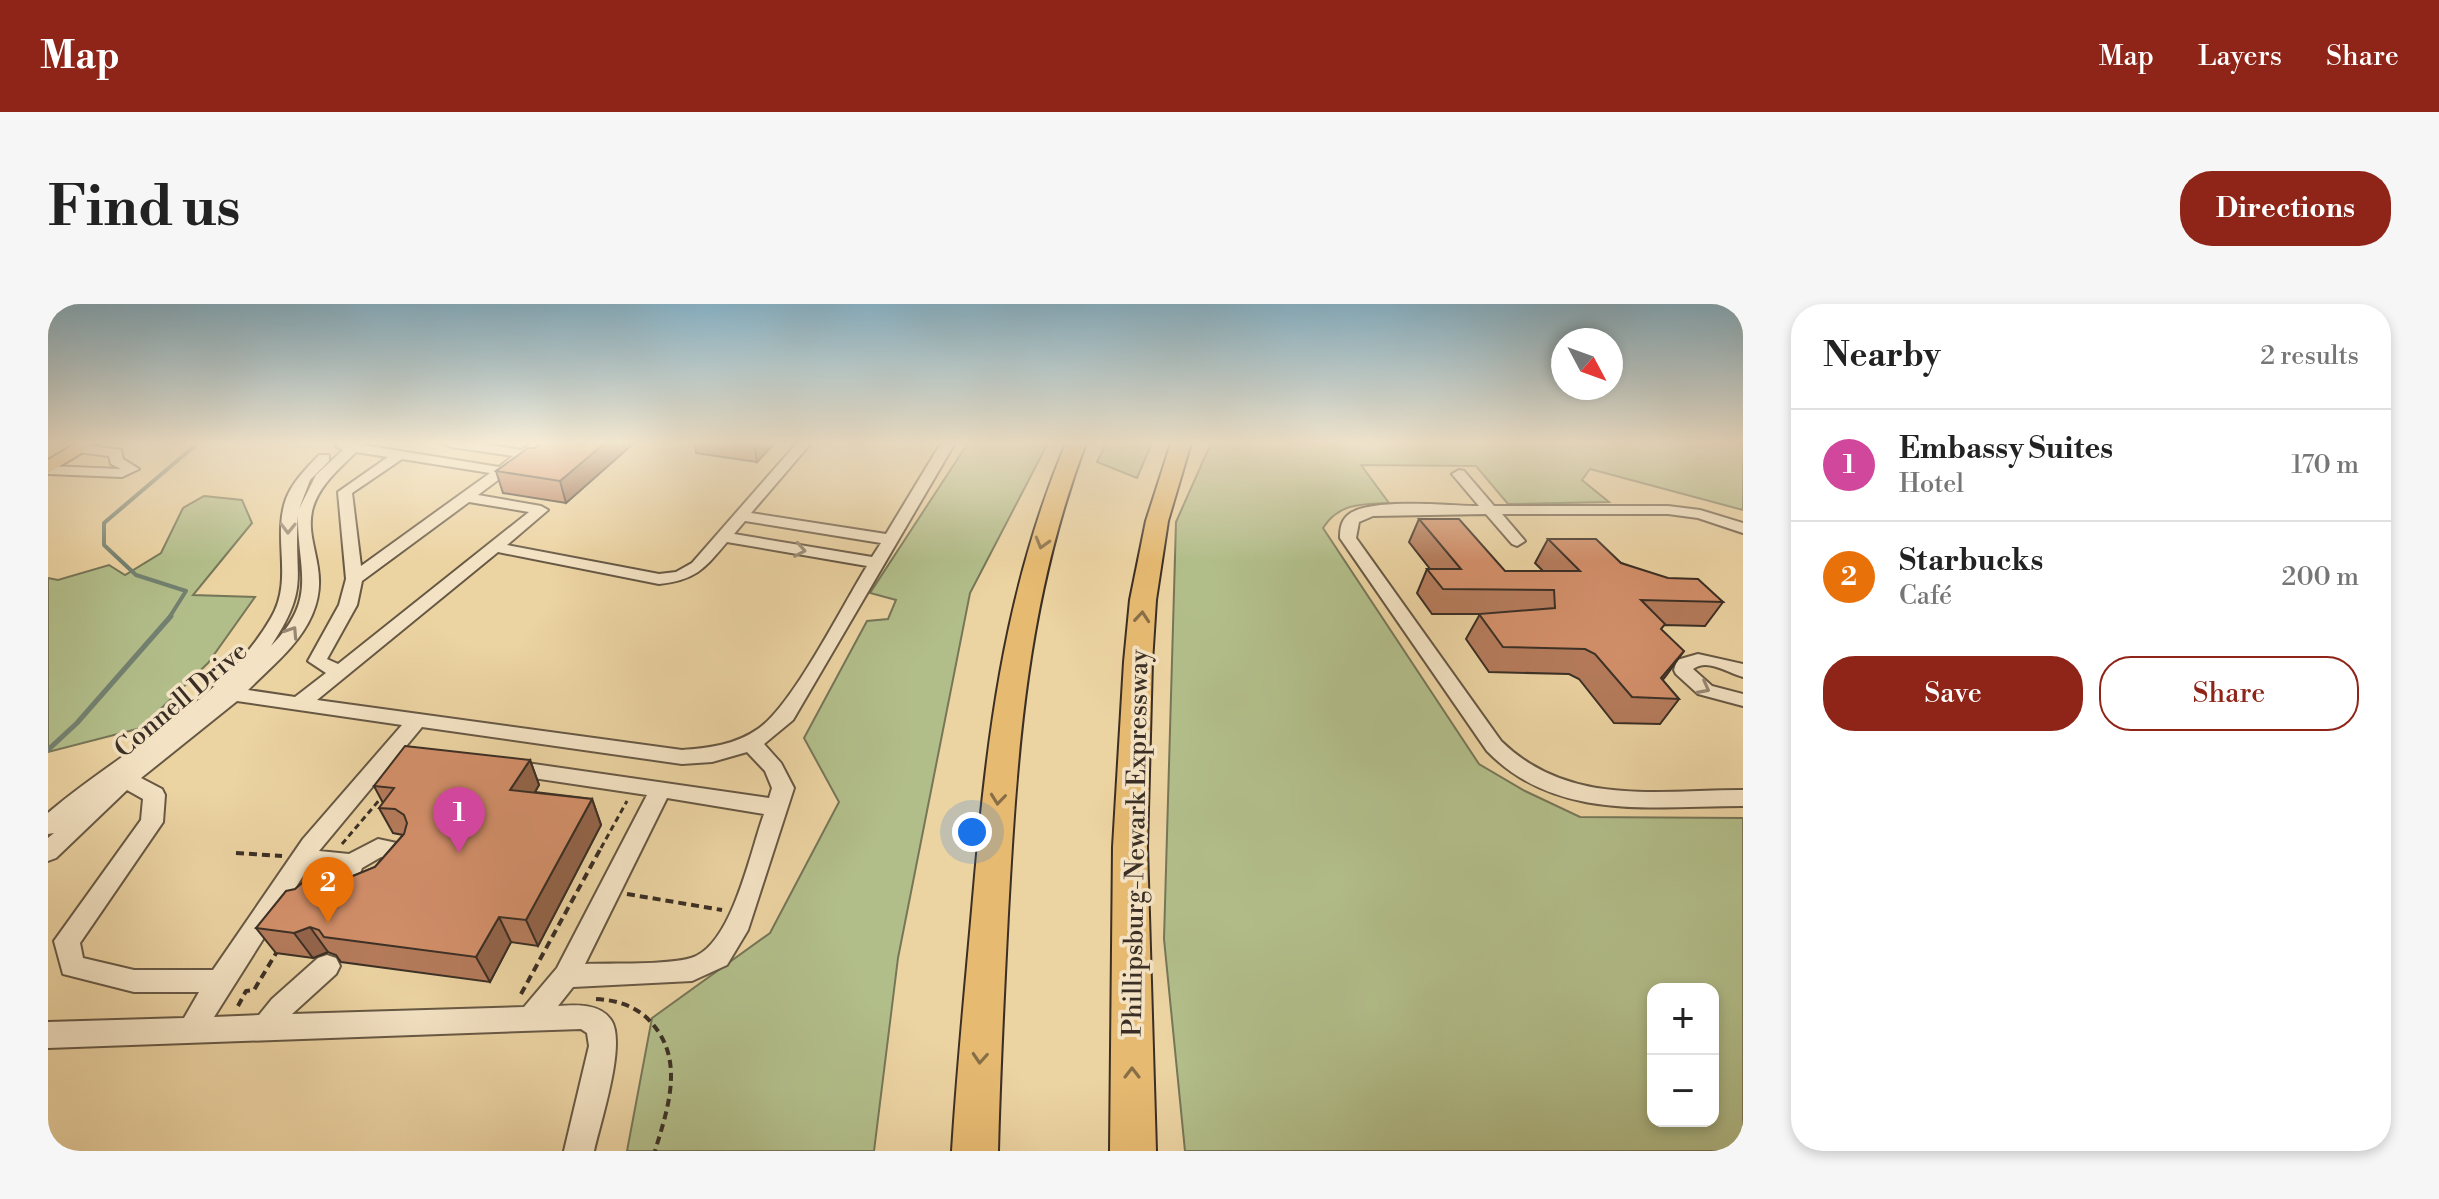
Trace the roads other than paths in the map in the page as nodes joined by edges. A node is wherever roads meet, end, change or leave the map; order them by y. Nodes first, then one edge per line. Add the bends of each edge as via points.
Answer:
1 (319, 483) edge
2 (359, 483) edge
3 (485, 483) edge
4 (769, 483) edge
5 (926, 483) edge
6 (1061, 483) edge
7 (1169, 483) edge
8 (1466, 483) edge
9 (466, 497) junction
10 (1490, 510) junction
11 (740, 516) junction
12 (1743, 528) edge
13 (723, 537) junction
14 (892, 540) junction
15 (1517, 541) dead end
16 (495, 547) junction
17 (879, 563) junction
18 (354, 579) junction
19 (1743, 655) edge
20 (1720, 662) junction
21 (1743, 671) edge
22 (340, 672) junction
23 (224, 694) junction
24 (1743, 700) edge
25 (299, 704) junction
26 (417, 720) junction
27 (751, 743) junction
28 (392, 751) junction
29 (423, 755) edge
30 (487, 764) edge
31 (119, 776) junction
32 (661, 789) junction
33 (1743, 798) edge
34 (779, 808) junction
35 (48, 826) edge
36 (48, 852) edge
37 (402, 856) edge
38 (302, 858) junction
39 (341, 862) junction
40 (380, 884) edge
41 (327, 966) dead end
42 (566, 976) junction
43 (220, 981) junction
44 (524, 1010) junction
45 (266, 1028) junction
46 (191, 1031) junction
47 (48, 1035) edge
48 (579, 1151) edge
49 (975, 1151) edge
50 (1133, 1151) edge

1 - 23 street, Connell Drive via 305,511 313,576 304,613 284,645
2 - 18 street via 345,492
3 - 9 street
4 - 11 street
5 - 14 street
6 -> 49 highway via 1019,624 997,806
50 -> 7 highway, Phillipsburg-Newark Expressway via 1130,847 1138,662 1143,600
8 - 10 street
9 - 16 street via 541,510
9 - 18 street
10 - 12 street via 1668,510
10 - 15 street
10 - 33 street via 1371,511 1349,521 1346,530 1494,746 1525,772 1594,798
11 - 13 street
11 - 14 street
13 - 16 street via 693,570 667,580
13 -> 17 street
14 - 17 street
16 - 22 street
17 - 27 street via 786,715
18 - 22 street via 348,605 317,656 320,665
19 - 20 street
20 - 21 street
20 -> 24 street via 1689,661 1683,670 1705,690
22 - 25 street
23 - 25 street
23 - 31 street, Connell Drive
25 - 26 street
26 - 27 street via 682,757 723,753
26 - 28 street
27 - 34 street via 774,768 783,788
28 - 29 street
28 - 38 street
30 - 32 street
31 - 35 street, Connell Drive
31 - 36 street, Connell Drive
31 - 43 street via 154,795 152,822 67,941 72,966 134,981
32 - 34 street
32 - 42 street
34 - 42 street via 742,913 718,957 692,970
37 - 39 street via 378,848
38 - 39 street
38 - 43 street
39 - 40 street via 351,886 368,889
41 - 45 street via 281,1007
42 - 44 street
43 - 46 street
44 - 45 street
44 - 48 street via 584,1017 600,1026 603,1046
45 - 46 street
46 - 47 street

